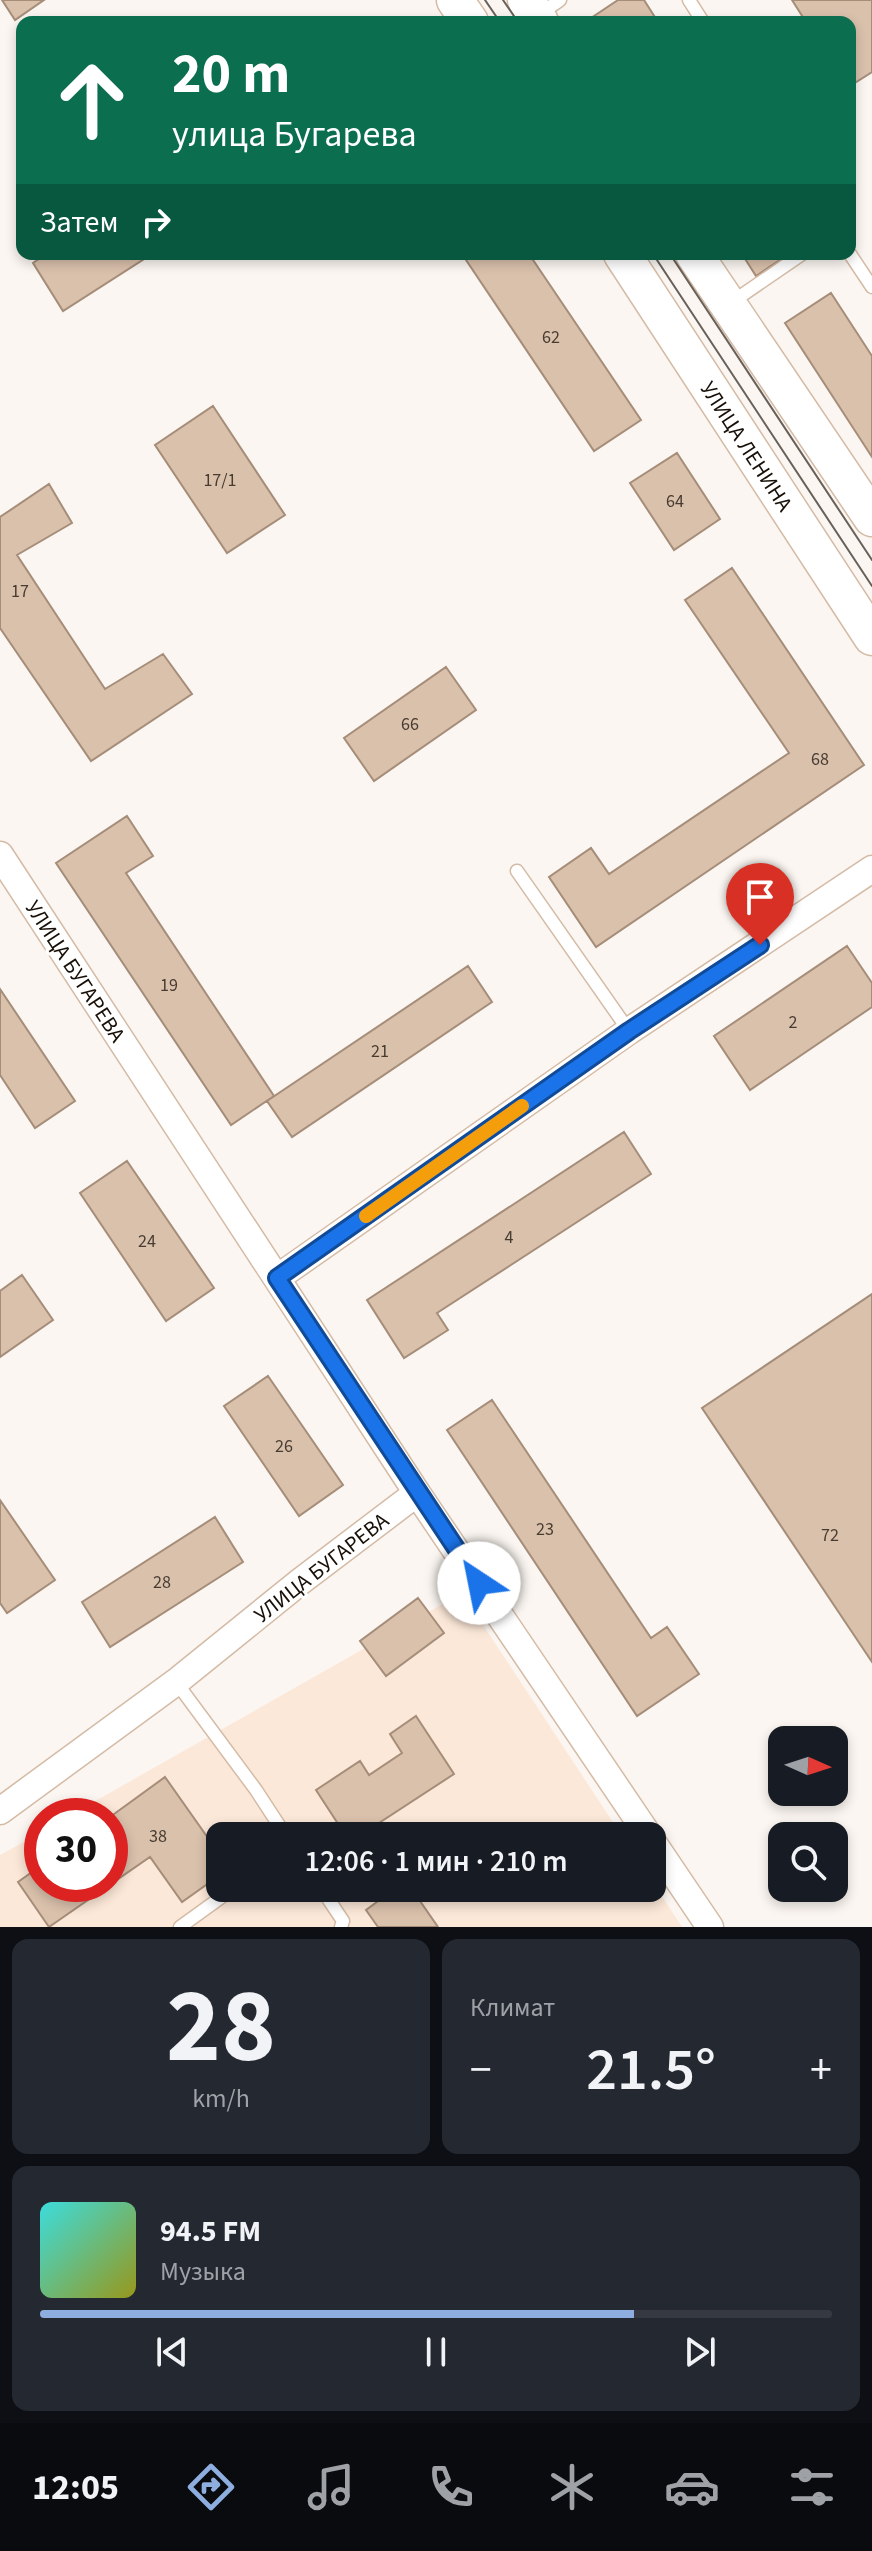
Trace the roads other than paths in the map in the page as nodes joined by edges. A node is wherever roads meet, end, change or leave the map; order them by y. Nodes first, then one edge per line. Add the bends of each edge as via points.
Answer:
1 (626, 260) edge
2 (698, 260) edge
3 (793, 260) edge
4 (854, 260) edge
5 (872, 262) edge
6 (860, 270) junction
7 (872, 287) edge
8 (728, 305) junction
9 (872, 518) edge
10 (872, 637) edge
11 (0, 855) edge
12 (872, 869) edge
13 (517, 871) dead end
14 (629, 1031) junction
15 (277, 1278) junction
16 (417, 1493) junction
17 (176, 1682) junction
18 (0, 1811) edge
19 (277, 1822) edge
20 (639, 1822) edge
21 (666, 1862) edge
22 (215, 1902) edge
23 (330, 1902) edge
24 (180, 1927) edge
25 (341, 1927) edge
26 (710, 1927) edge

1 - 10 main road, УЛИЦА ЛЕНИНА
2 - 8 main road
3 - 8 lane
4 - 6 lane
5 - 6 lane
6 - 7 lane
8 - 9 main road
11 - 15 street, УЛИЦА БУГАРЕВА
12 - 14 street
13 - 14 lane
14 - 15 street
15 - 16 street, УЛИЦА БУГАРЕВА
16 - 17 street, УЛИЦА БУГАРЕВА
16 - 20 street
17 - 18 street, УЛИЦА БУГАРЕВА
17 - 19 lane
21 - 26 street
22 - 24 lane
23 - 25 lane via 343,1921

